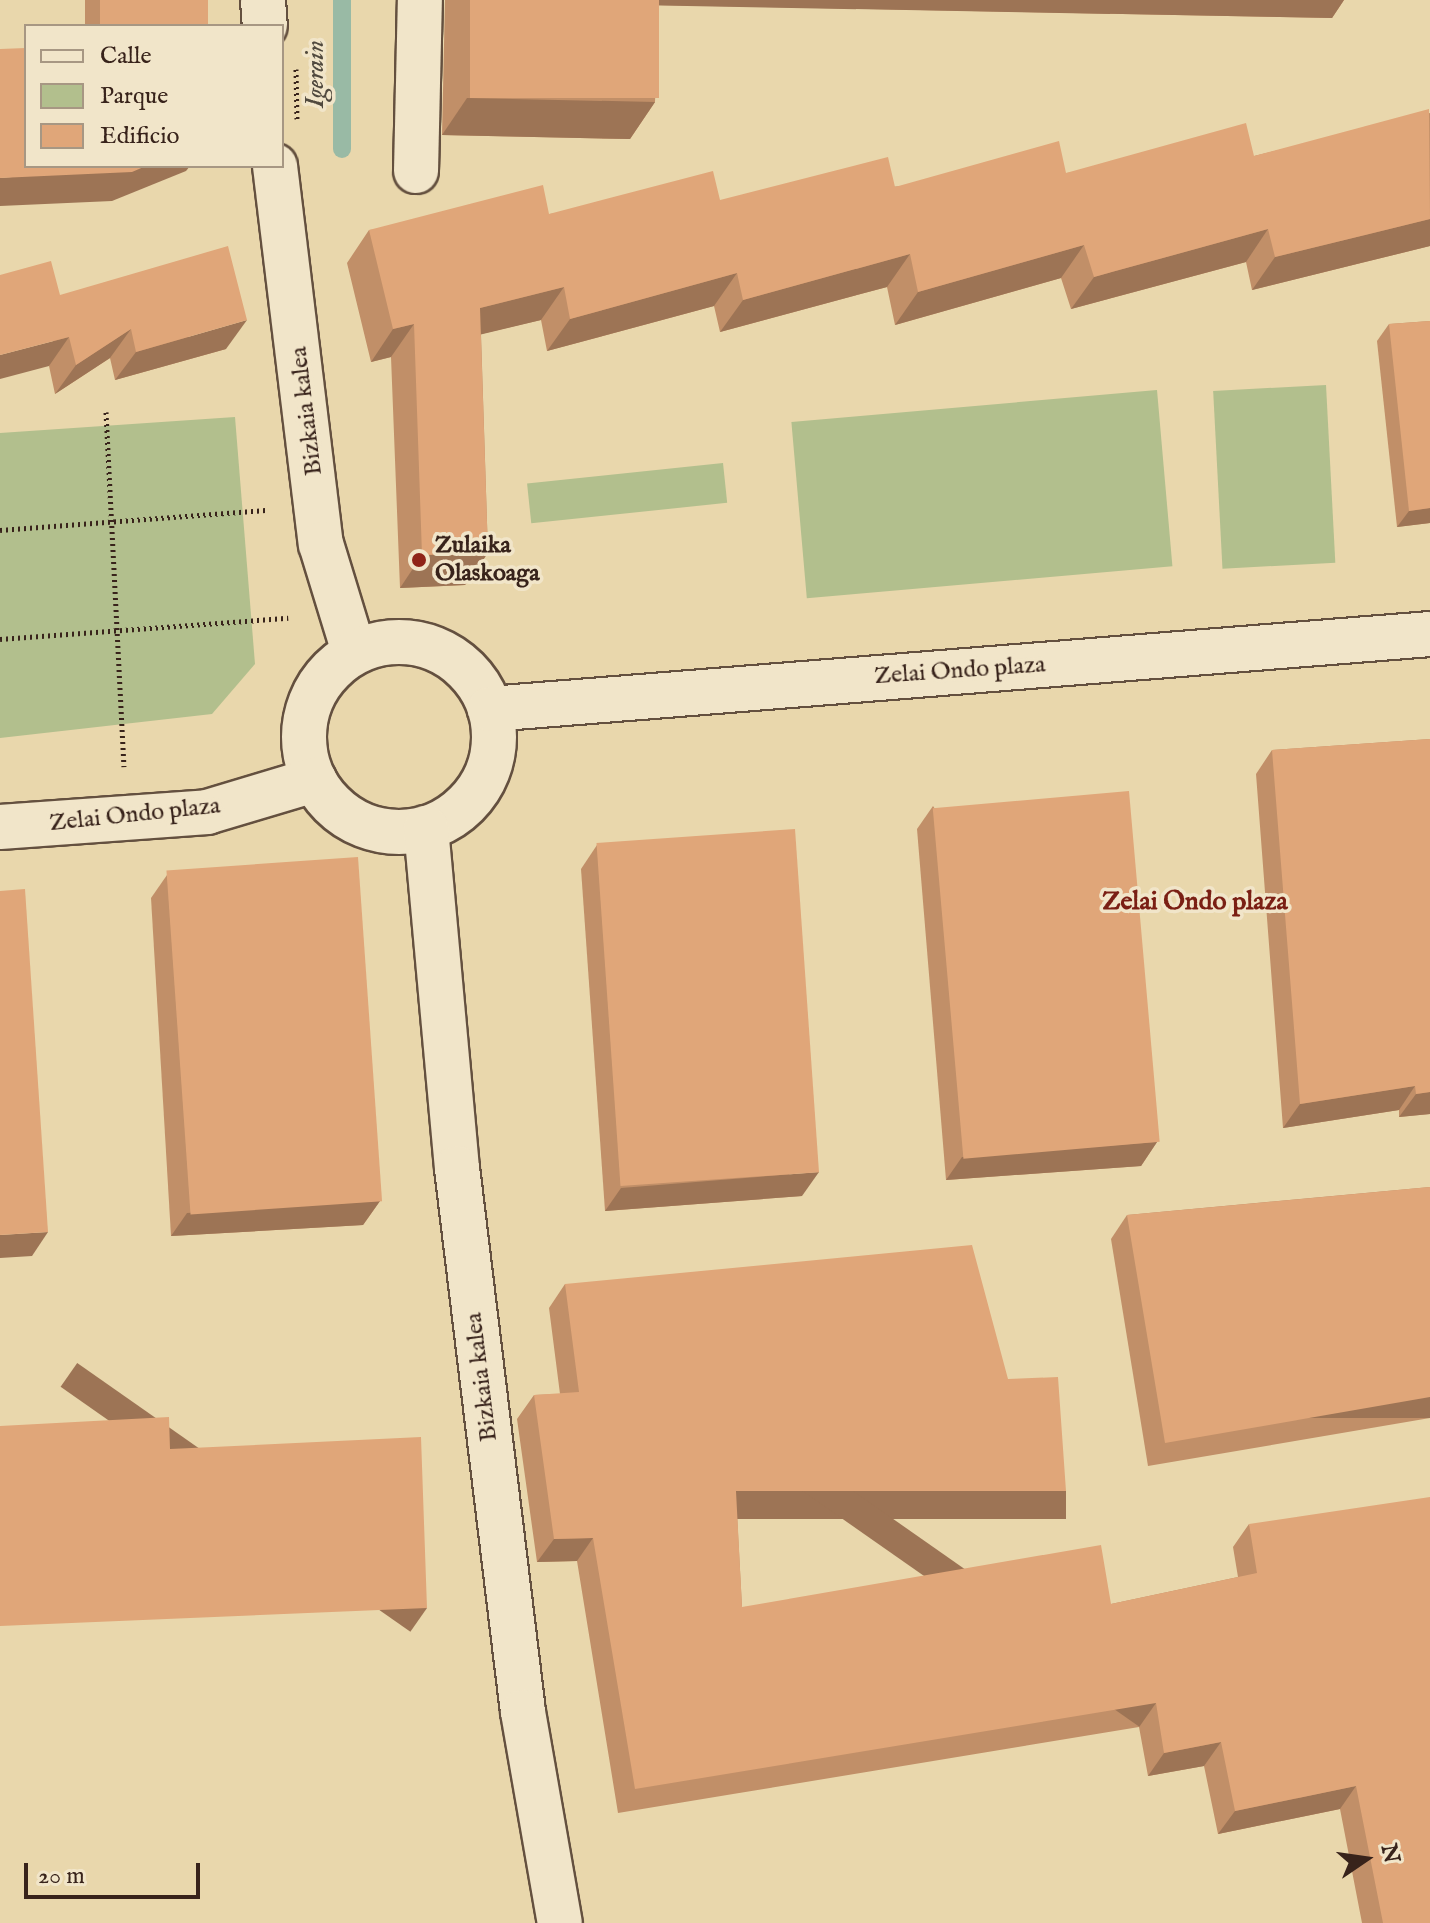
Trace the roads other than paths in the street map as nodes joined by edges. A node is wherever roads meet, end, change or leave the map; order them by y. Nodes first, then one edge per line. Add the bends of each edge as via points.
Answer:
1 (263, 0) edge
2 (420, 0) edge
3 (265, 24) edge
4 (275, 168) edge
5 (416, 171) dead end
6 (1430, 634) edge
7 (354, 652) junction
8 (490, 709) junction
9 (314, 780) junction
10 (0, 827) edge
11 (426, 828) junction
12 (560, 1923) edge

1 - 3 street
2 - 5 street
4 - 7 street, Bizkaia kalea via 308,392 321,544
6 - 8 street, Zelai Ondo plaza
7 - 8 street via 409,641 436,648 478,684
7 - 9 street via 313,693 304,752
8 - 11 street via 494,733 483,782 449,819
9 - 10 street, Zelai Ondo plaza via 207,812
9 - 11 street via 361,825 393,832
11 - 12 street, Bizkaia kalea via 457,1168 523,1712

